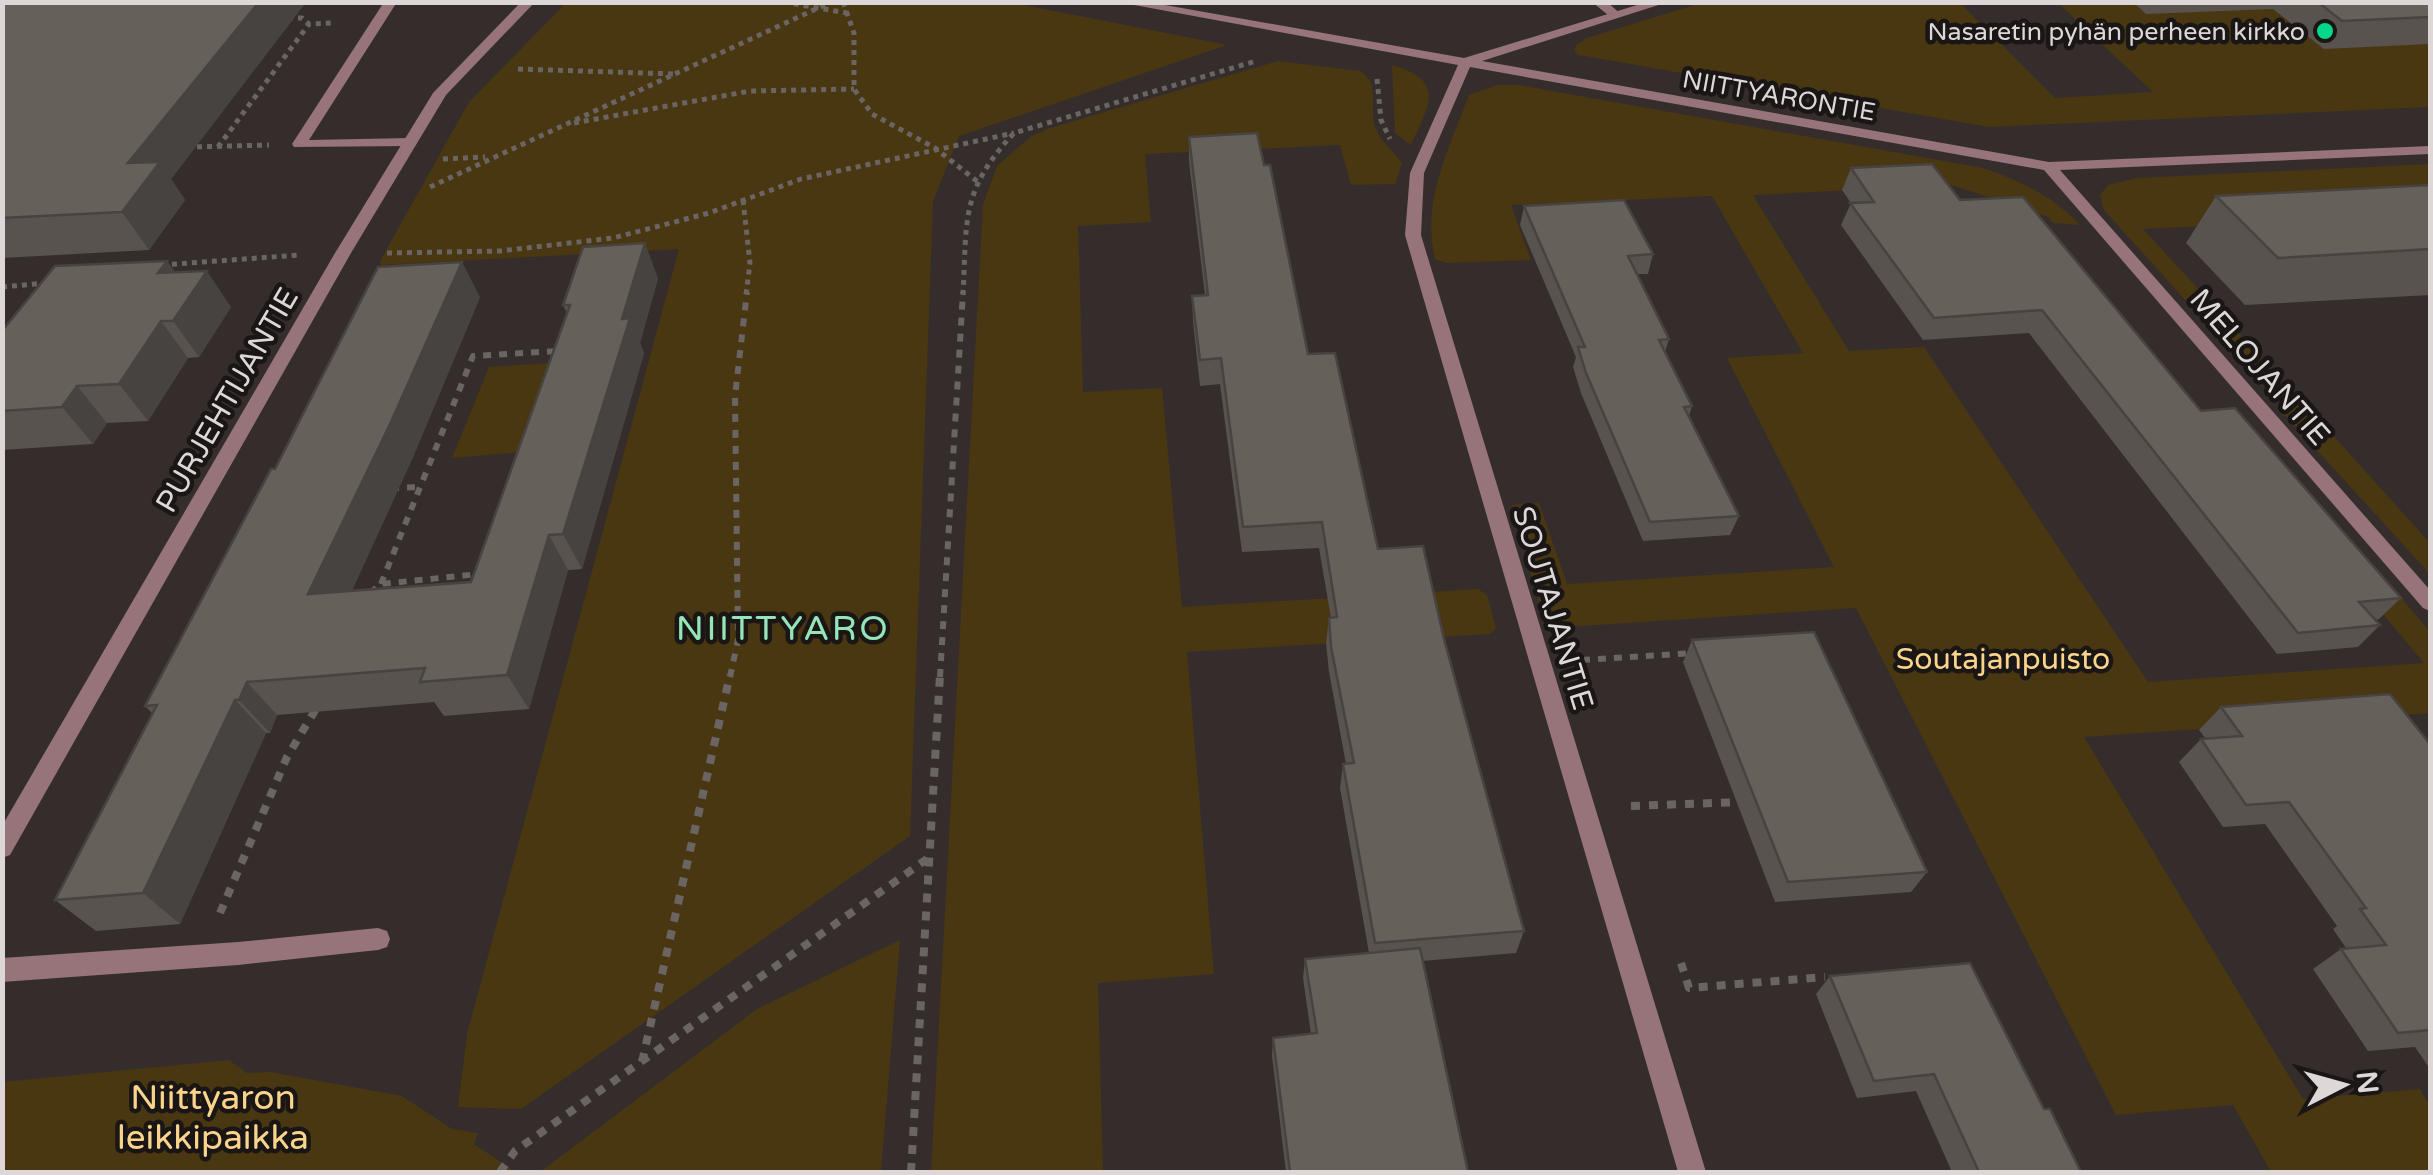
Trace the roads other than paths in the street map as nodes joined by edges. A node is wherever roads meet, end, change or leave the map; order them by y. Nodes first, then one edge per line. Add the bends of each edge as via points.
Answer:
1 (391, 2) edge
2 (529, 2) edge
3 (1124, 2) edge
4 (1598, 2) edge
5 (1662, 2) edge
6 (1617, 16) junction
7 (1466, 62) junction
8 (410, 142) junction
9 (2430, 150) edge
10 (2049, 166) junction
11 (2430, 603) edge
12 (2, 848) edge
13 (378, 939) dead end
14 (2, 970) edge
15 (1692, 1172) edge

1 - 8 street via 299,144
2 - 8 street, PURJEHTIJANTIE via 440,93
3 - 7 street, NIITTYARONTIE
4 - 6 street
5 - 6 street
6 - 7 street
7 - 10 street, NIITTYARONTIE
7 - 15 street, SOUTAJANTIE via 1413,193 1413,235
8 - 12 street, PURJEHTIJANTIE
9 - 10 street, NIITTYARONTIE
10 - 11 street, MELOJANTIE
13 - 14 street via 268,954

